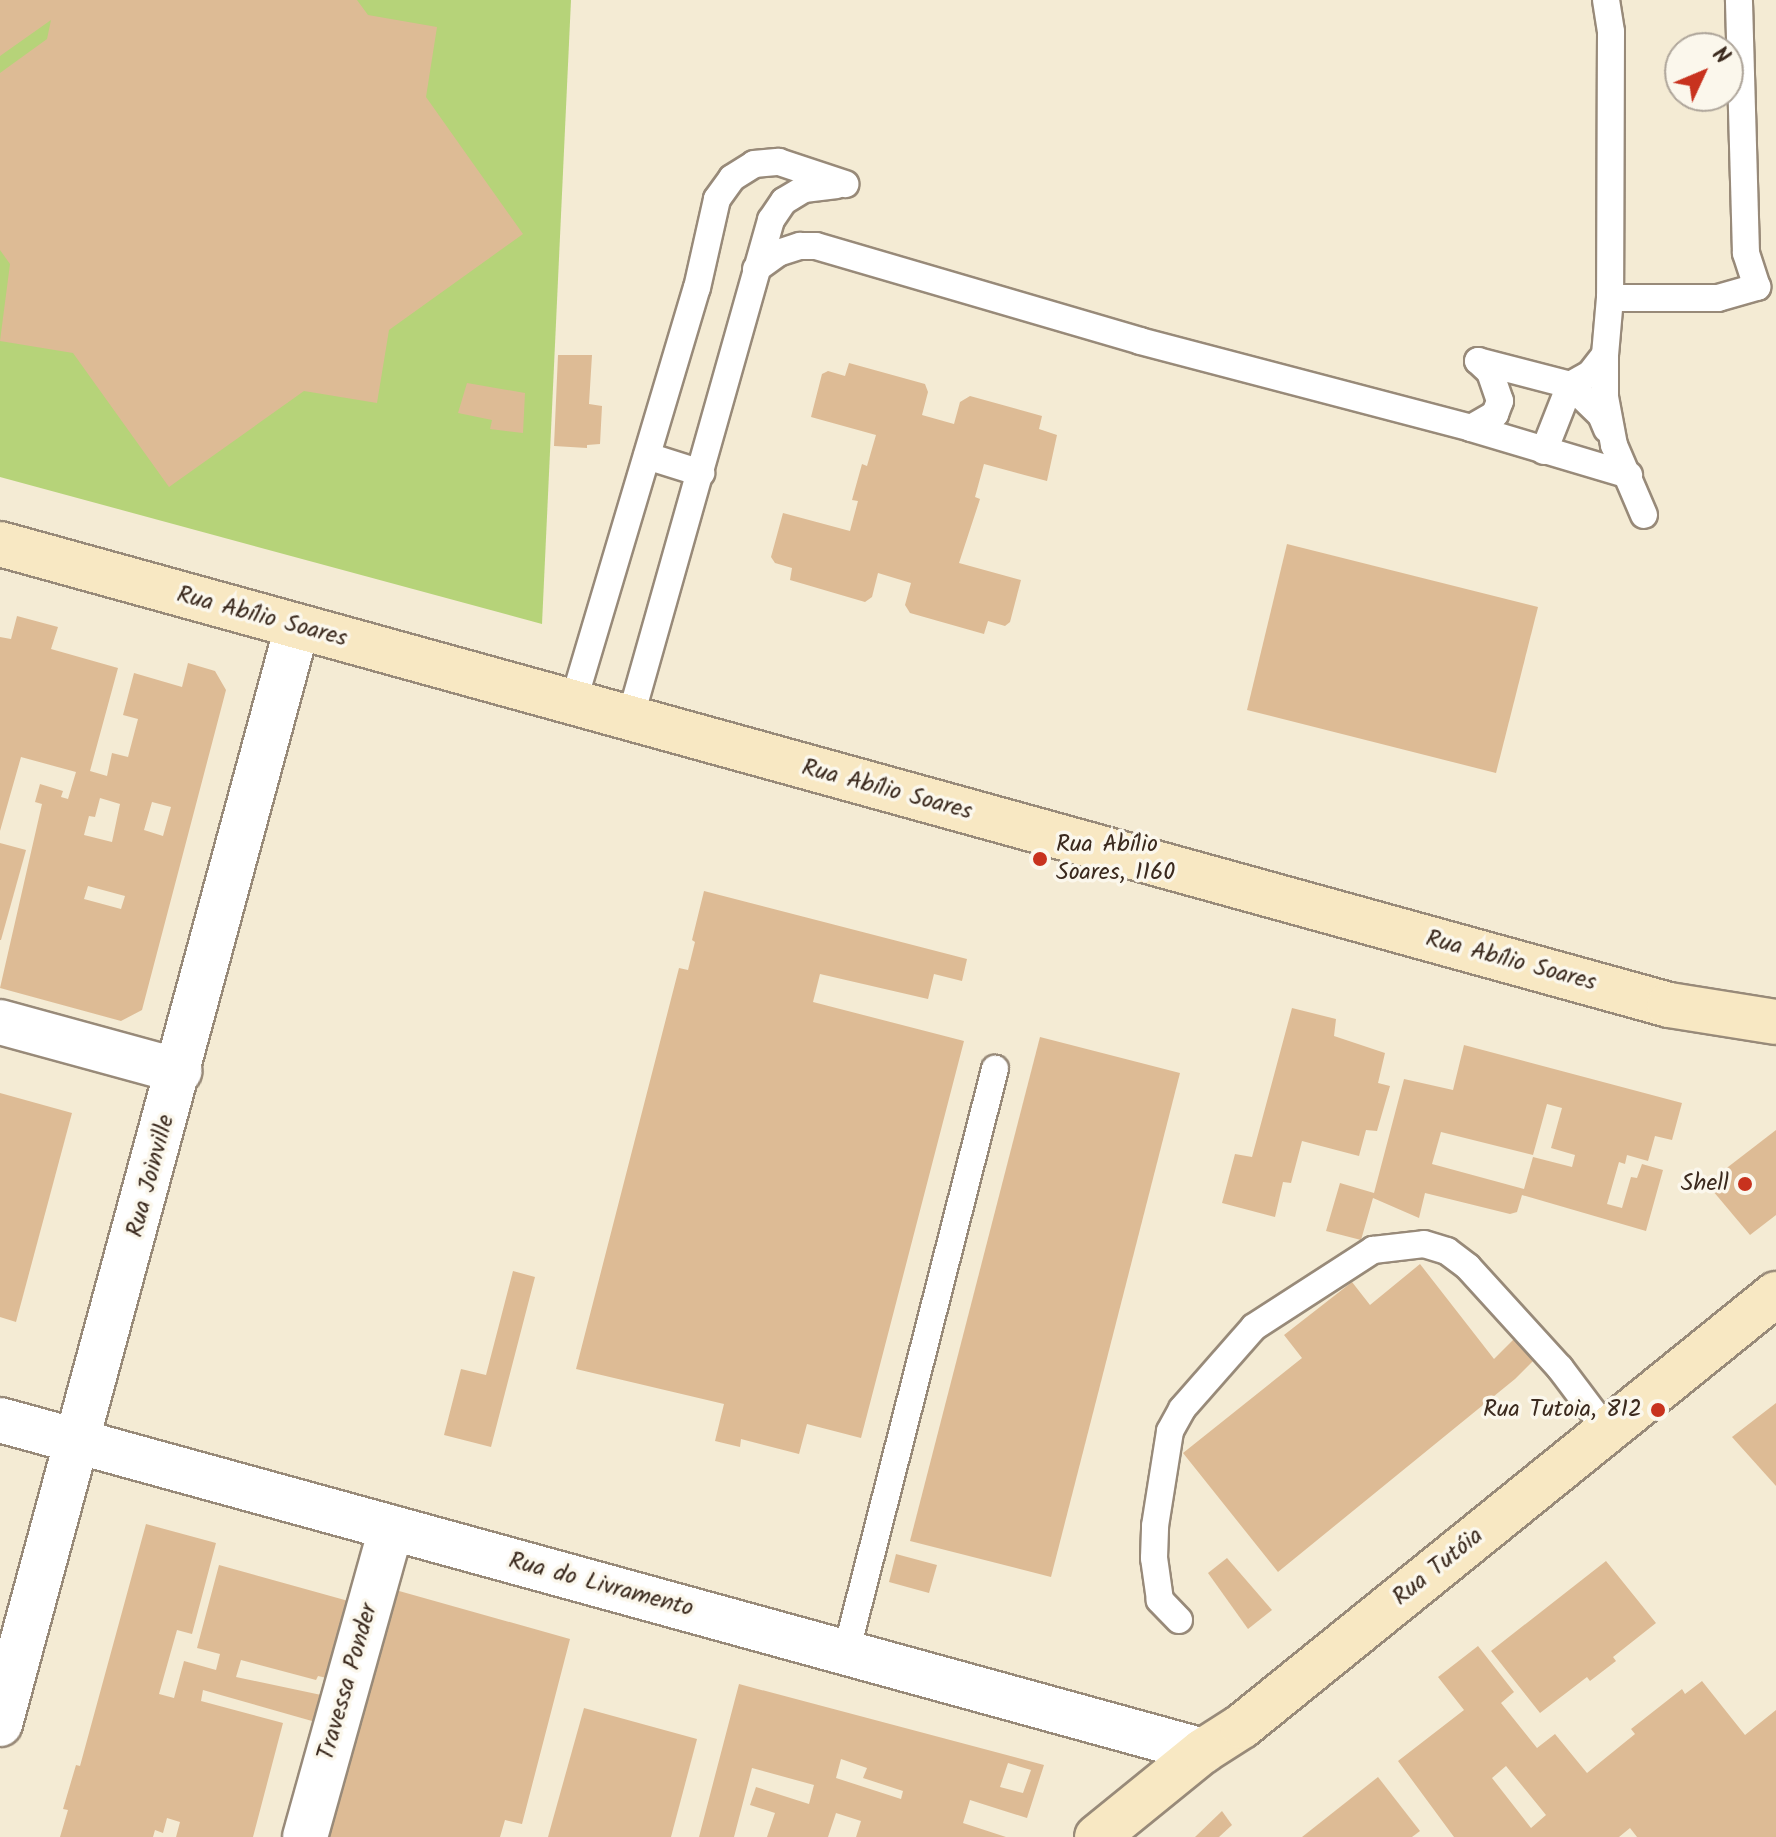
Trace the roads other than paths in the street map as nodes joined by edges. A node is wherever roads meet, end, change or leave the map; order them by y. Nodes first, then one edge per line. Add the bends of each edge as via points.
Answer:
1 (1606, 0) edge
2 (1739, 0) edge
3 (756, 269) junction
4 (1610, 298) junction
5 (1605, 355) junction
6 (1570, 385) junction
7 (1471, 428) junction
8 (1614, 445) junction
9 (1544, 451) junction
10 (647, 456) junction
11 (701, 473) junction
12 (1629, 475) junction
13 (1644, 515) dead end
14 (0, 544) edge
15 (297, 627) junction
16 (573, 703) junction
17 (630, 719) junction
18 (0, 1022) edge
19 (1776, 1022) edge
20 (995, 1069) dead end
21 (179, 1071) junction
22 (1776, 1294) edge
23 (0, 1420) edge
24 (1606, 1429) junction
25 (78, 1441) junction
26 (391, 1528) junction
27 (1179, 1620) dead end
28 (846, 1653) junction
29 (0, 1724) edge
30 (1203, 1751) junction
31 (305, 1837) edge
32 (1097, 1837) edge

1 - 4 lane via 1611,32
2 - 4 lane via 1746,253 1757,287 1718,298
3 - 7 lane via 778,253 816,246 1140,341
3 - 10 lane via 771,220 784,201 804,189 845,184 779,162 754,164 732,178 717,199 697,288
3 - 11 lane
4 - 5 lane
5 - 6 lane via 1590,374
5 - 8 lane via 1605,397
6 - 7 lane via 1478,361 1490,372 1500,401 1495,414
6 - 8 lane via 1601,415
6 - 9 lane
7 - 9 lane
8 - 12 lane
9 - 12 lane
10 - 11 lane
10 - 16 lane
11 - 17 lane
12 - 13 lane
14 - 15 street, Rua Abílio Soares
15 - 16 street, Rua Abílio Soares
15 - 21 street, Rua Joinville
16 - 17 street, Rua Abílio Soares
17 - 19 street, Rua Abílio Soares via 1669,1005
18 - 21 street
20 - 28 lane
21 - 25 street, Rua Joinville
22 - 24 street, Rua Tutóia
23 - 25 street, Rua do Livramento
24 - 27 lane via 1560,1368 1468,1267 1447,1251 1424,1244 1373,1250 1254,1327 1182,1409 1170,1431 1154,1558 1160,1600
24 - 30 street, Rua Tutóia via 1242,1726
25 - 26 street, Rua do Livramento
25 - 29 street, Rua Joinville
26 - 28 street, Rua do Livramento
26 - 31 street, Travessa Ponder
28 - 30 street, Rua do Livramento
30 - 32 street, Rua Tutóia

